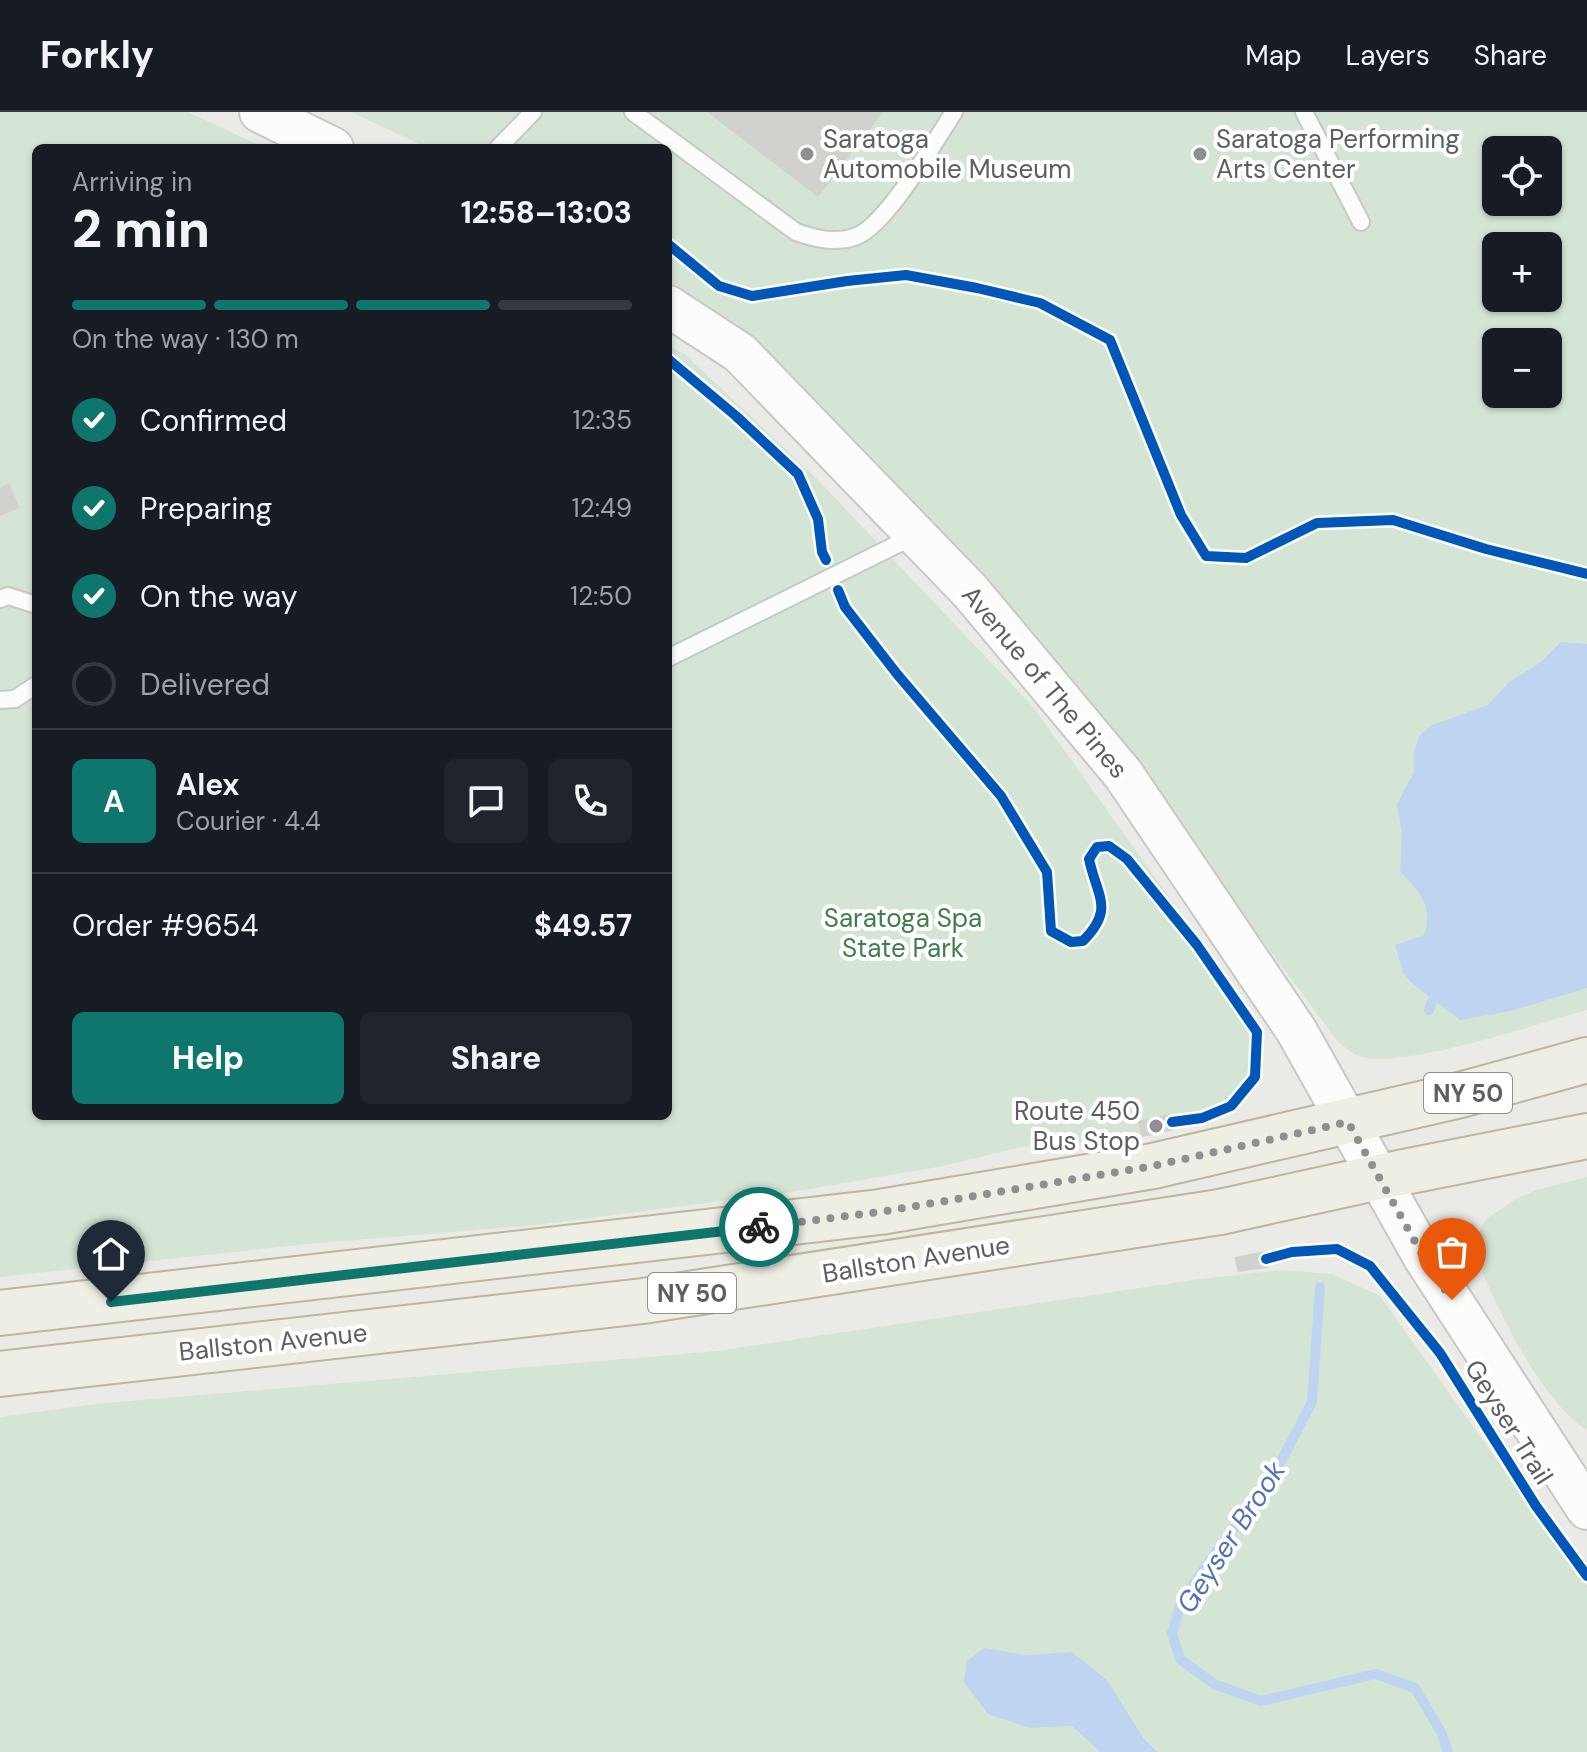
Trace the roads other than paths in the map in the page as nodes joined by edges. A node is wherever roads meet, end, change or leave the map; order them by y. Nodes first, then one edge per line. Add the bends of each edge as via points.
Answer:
1 (260, 112) edge
2 (533, 112) edge
3 (633, 112) edge
4 (954, 112) edge
5 (1304, 112) edge
6 (325, 144) edge
7 (502, 144) edge
8 (1361, 222) dead end
9 (672, 309) edge
10 (916, 535) junction
11 (0, 599) edge
12 (32, 604) edge
13 (672, 656) edge
14 (32, 690) edge
15 (0, 700) edge
16 (1587, 1060) edge
17 (1348, 1122) junction
18 (1587, 1136) edge
19 (1379, 1177) junction
20 (0, 1313) edge
21 (0, 1374) edge
22 (1587, 1509) edge

1 - 6 street
2 - 7 lane
3 - 4 lane via 796,232 824,241 859,236 891,207
5 - 8 lane
9 - 10 street, Avenue of The Pines via 740,353
10 - 13 lane
10 - 17 street, Avenue of The Pines via 970,591 1123,774 1296,1030
11 - 12 lane via 8,596
14 - 15 lane
16 - 17 highway, Ballston Avenue / NY 50
17 - 19 street, Avenue of The Pines
17 - 20 highway, Ballston Avenue / NY 50 via 1153,1166 880,1212
18 - 19 highway, Ballston Avenue / NY 50
19 - 21 highway, Ballston Avenue / NY 50 via 1220,1212 643,1301
19 - 22 street, Avenue of The Pines via 1423,1256

